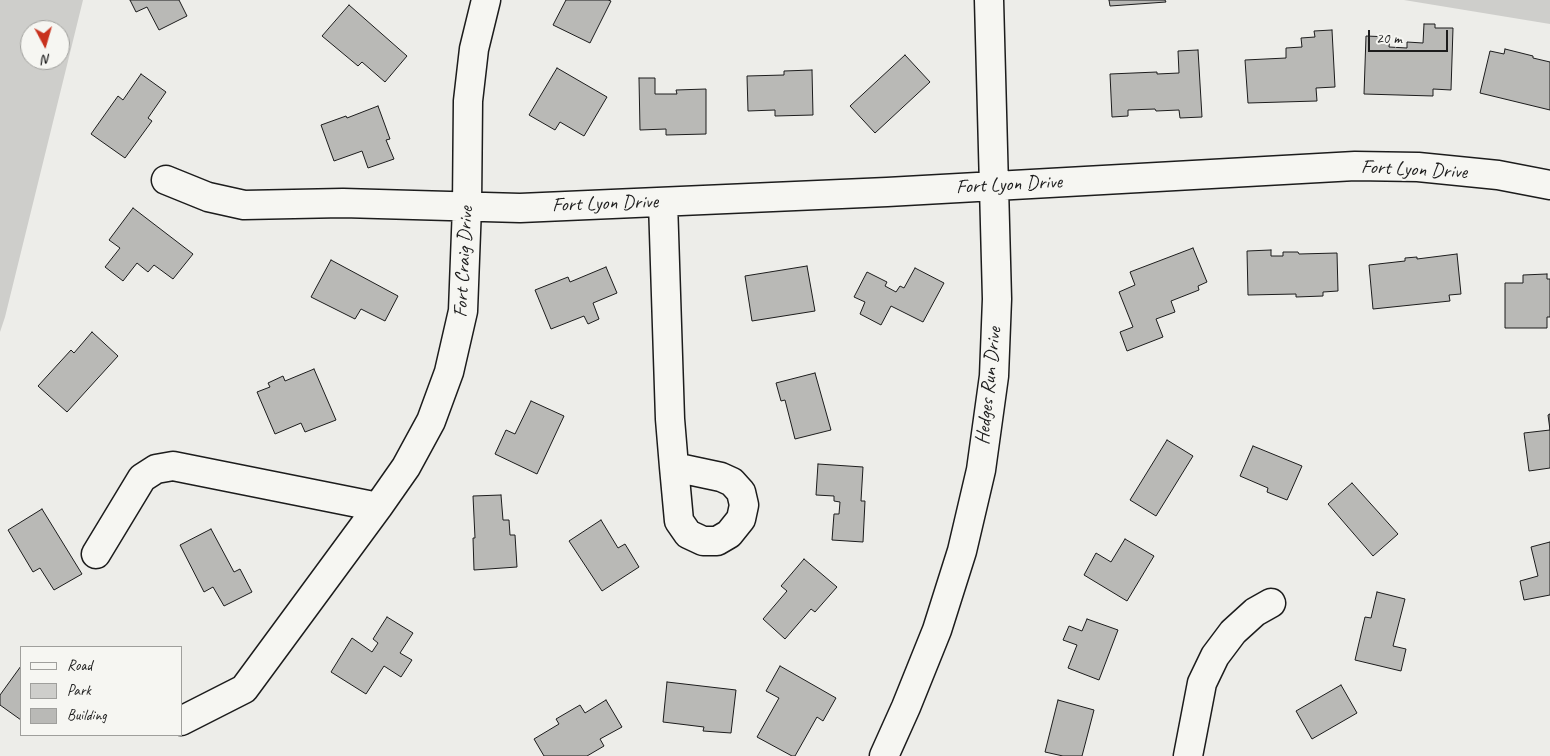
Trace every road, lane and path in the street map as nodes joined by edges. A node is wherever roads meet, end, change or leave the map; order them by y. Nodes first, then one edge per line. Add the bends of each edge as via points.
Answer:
1 (486, 0) edge
2 (989, 0) edge
3 (166, 180) dead end
4 (1550, 185) edge
5 (993, 186) junction
6 (663, 202) junction
7 (468, 206) junction
8 (674, 466) dead end
9 (378, 507) junction
10 (96, 554) dead end
11 (1271, 603) dead end
12 (182, 720) edge
13 (884, 756) edge
14 (1188, 756) edge

1 - 7 street, Fort Craig Drive via 474,49 468,102
2 - 5 street, Hedges Run Drive
3 - 7 street, Fort Lyon Drive via 208,197 244,205
4 - 5 street, Fort Lyon Drive via 1498,175 1418,167 1355,166
5 - 6 street, Fort Lyon Drive
5 - 13 street, Hedges Run Drive via 997,299 994,376 981,470 962,551 937,630
6 - 7 street, Fort Lyon Drive via 520,208
6 - 8 street
7 - 9 street, Fort Craig Drive via 463,311 449,372 431,421 406,467
9 - 10 street via 173,466 156,469 142,478
9 - 12 street, Fort Craig Drive via 244,689
11 - 14 street via 1232,632 1215,656 1202,683

